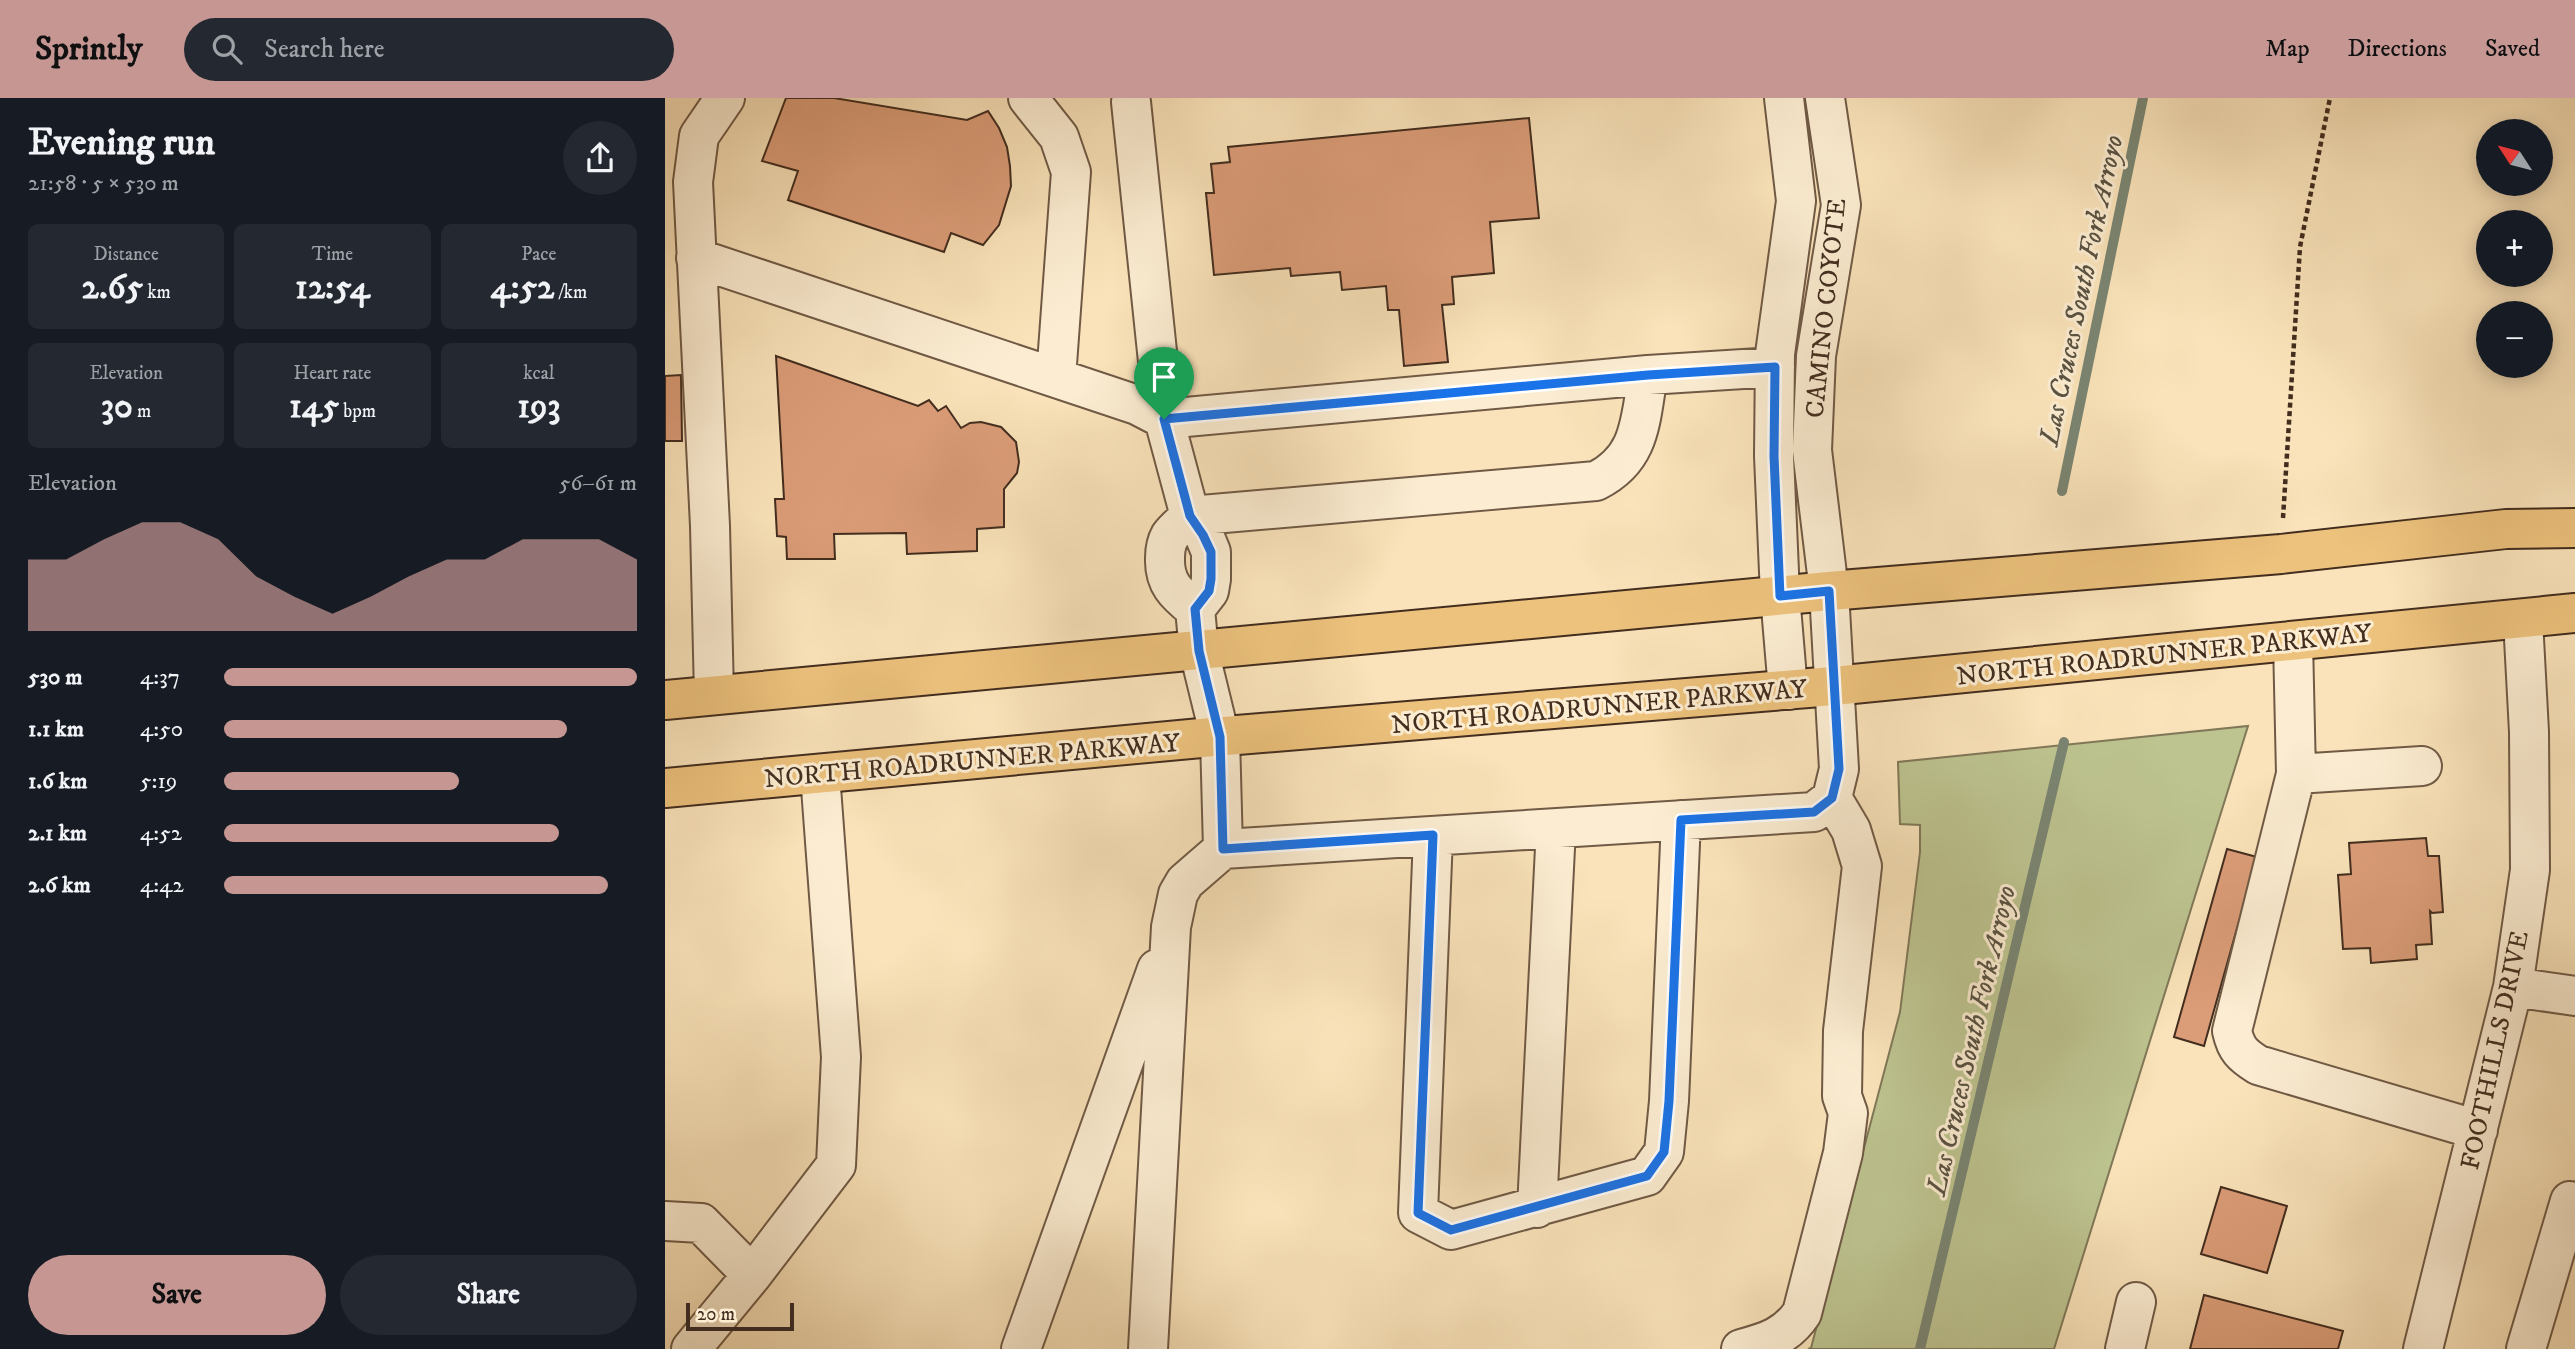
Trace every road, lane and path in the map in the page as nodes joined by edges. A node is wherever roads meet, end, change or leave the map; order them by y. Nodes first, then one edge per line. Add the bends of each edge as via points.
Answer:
1 (725, 98) edge
2 (1028, 98) edge
3 (1784, 98) edge
4 (1825, 98) edge
5 (2330, 98) edge
6 (1131, 102) dead end
7 (696, 258) junction
8 (1775, 367) junction
9 (1648, 375) junction
10 (1056, 378) junction
11 (1164, 419) junction
12 (1190, 516) junction
13 (2575, 528) edge
14 (2281, 554) junction
15 (1829, 591) junction
16 (1780, 596) junction
17 (2575, 613) edge
18 (2523, 620) junction
19 (2293, 641) junction
20 (1199, 651) junction
21 (1833, 686) junction
22 (1788, 690) junction
23 (715, 695) junction
24 (665, 700) edge
25 (1220, 737) junction
26 (2422, 766) dead end
27 (820, 774) junction
28 (2296, 774) junction
29 (665, 789) edge
30 (1832, 798) junction
31 (1681, 820) junction
32 (1556, 828) junction
33 (1433, 835) junction
34 (1223, 849) junction
35 (1171, 927) junction
36 (2513, 987) junction
37 (2575, 996) edge
38 (2478, 1130) junction
39 (2573, 1196) edge
40 (1537, 1208) junction
41 (665, 1221) edge
42 (752, 1275) junction
43 (2136, 1302) dead end
44 (696, 1347) edge
45 (1021, 1349) edge
46 (1148, 1349) edge
47 (1741, 1349) edge
48 (2125, 1349) edge
49 (2423, 1349) edge
50 (2526, 1349) edge

1 - 7 street via 699,136 693,182
2 - 10 street via 1059,137 1071,172
3 - 8 street, CAMINO COYOTE via 1796,201
4 - 15 street, CAMINO COYOTE via 1841,205 1816,356 1812,450
5 - 14 path via 2300,247
6 - 11 street
7 - 10 street
7 - 23 street
8 - 9 street
8 - 16 street, CAMINO COYOTE
9 - 11 street
9 - 12 street via 1635,444 1619,466 1596,481
10 - 11 street via 1137,405
11 - 12 street
12 - 20 street via 1211,552 1209,591 1195,609
13 - 14 main road via 2506,529
14 - 15 main road
15 - 16 main road
15 - 21 street, CAMINO COYOTE
16 - 20 main road
16 - 22 street, CAMINO COYOTE
17 - 18 main road, NORTH ROADRUNNER PARKWAY
18 - 19 main road, NORTH ROADRUNNER PARKWAY
18 - 36 street, FOOTHILLS DRIVE via 2530,870
19 - 21 main road, NORTH ROADRUNNER PARKWAY
19 - 28 street
20 - 23 main road
20 - 25 street
21 - 22 main road, NORTH ROADRUNNER PARKWAY
21 - 30 street, CAMINO COYOTE via 1839,769
22 - 25 main road, NORTH ROADRUNNER PARKWAY
23 - 24 main road
25 - 27 main road, NORTH ROADRUNNER PARKWAY
25 - 34 street
26 - 28 street
27 - 29 main road, NORTH ROADRUNNER PARKWAY
27 - 42 street via 841,1057 836,1165
28 - 38 street via 2232,1031 2236,1047 2257,1065
30 - 31 street via 1814,812
30 - 47 street via 1850,830 1862,866 1843,1031 1842,1096 1848,1113 1843,1153 1802,1313 1772,1341
31 - 32 street
31 - 40 street via 1664,1152 1647,1176
32 - 33 street
32 - 40 street
33 - 34 street
33 - 40 street via 1418,1213 1451,1230
34 - 35 street via 1181,888
35 - 45 street
35 - 46 street
36 - 37 street
36 - 38 street, FOOTHILLS DRIVE
38 - 49 street, FOOTHILLS DRIVE
39 - 50 street
41 - 42 street via 701,1223
42 - 44 street
43 - 48 street

